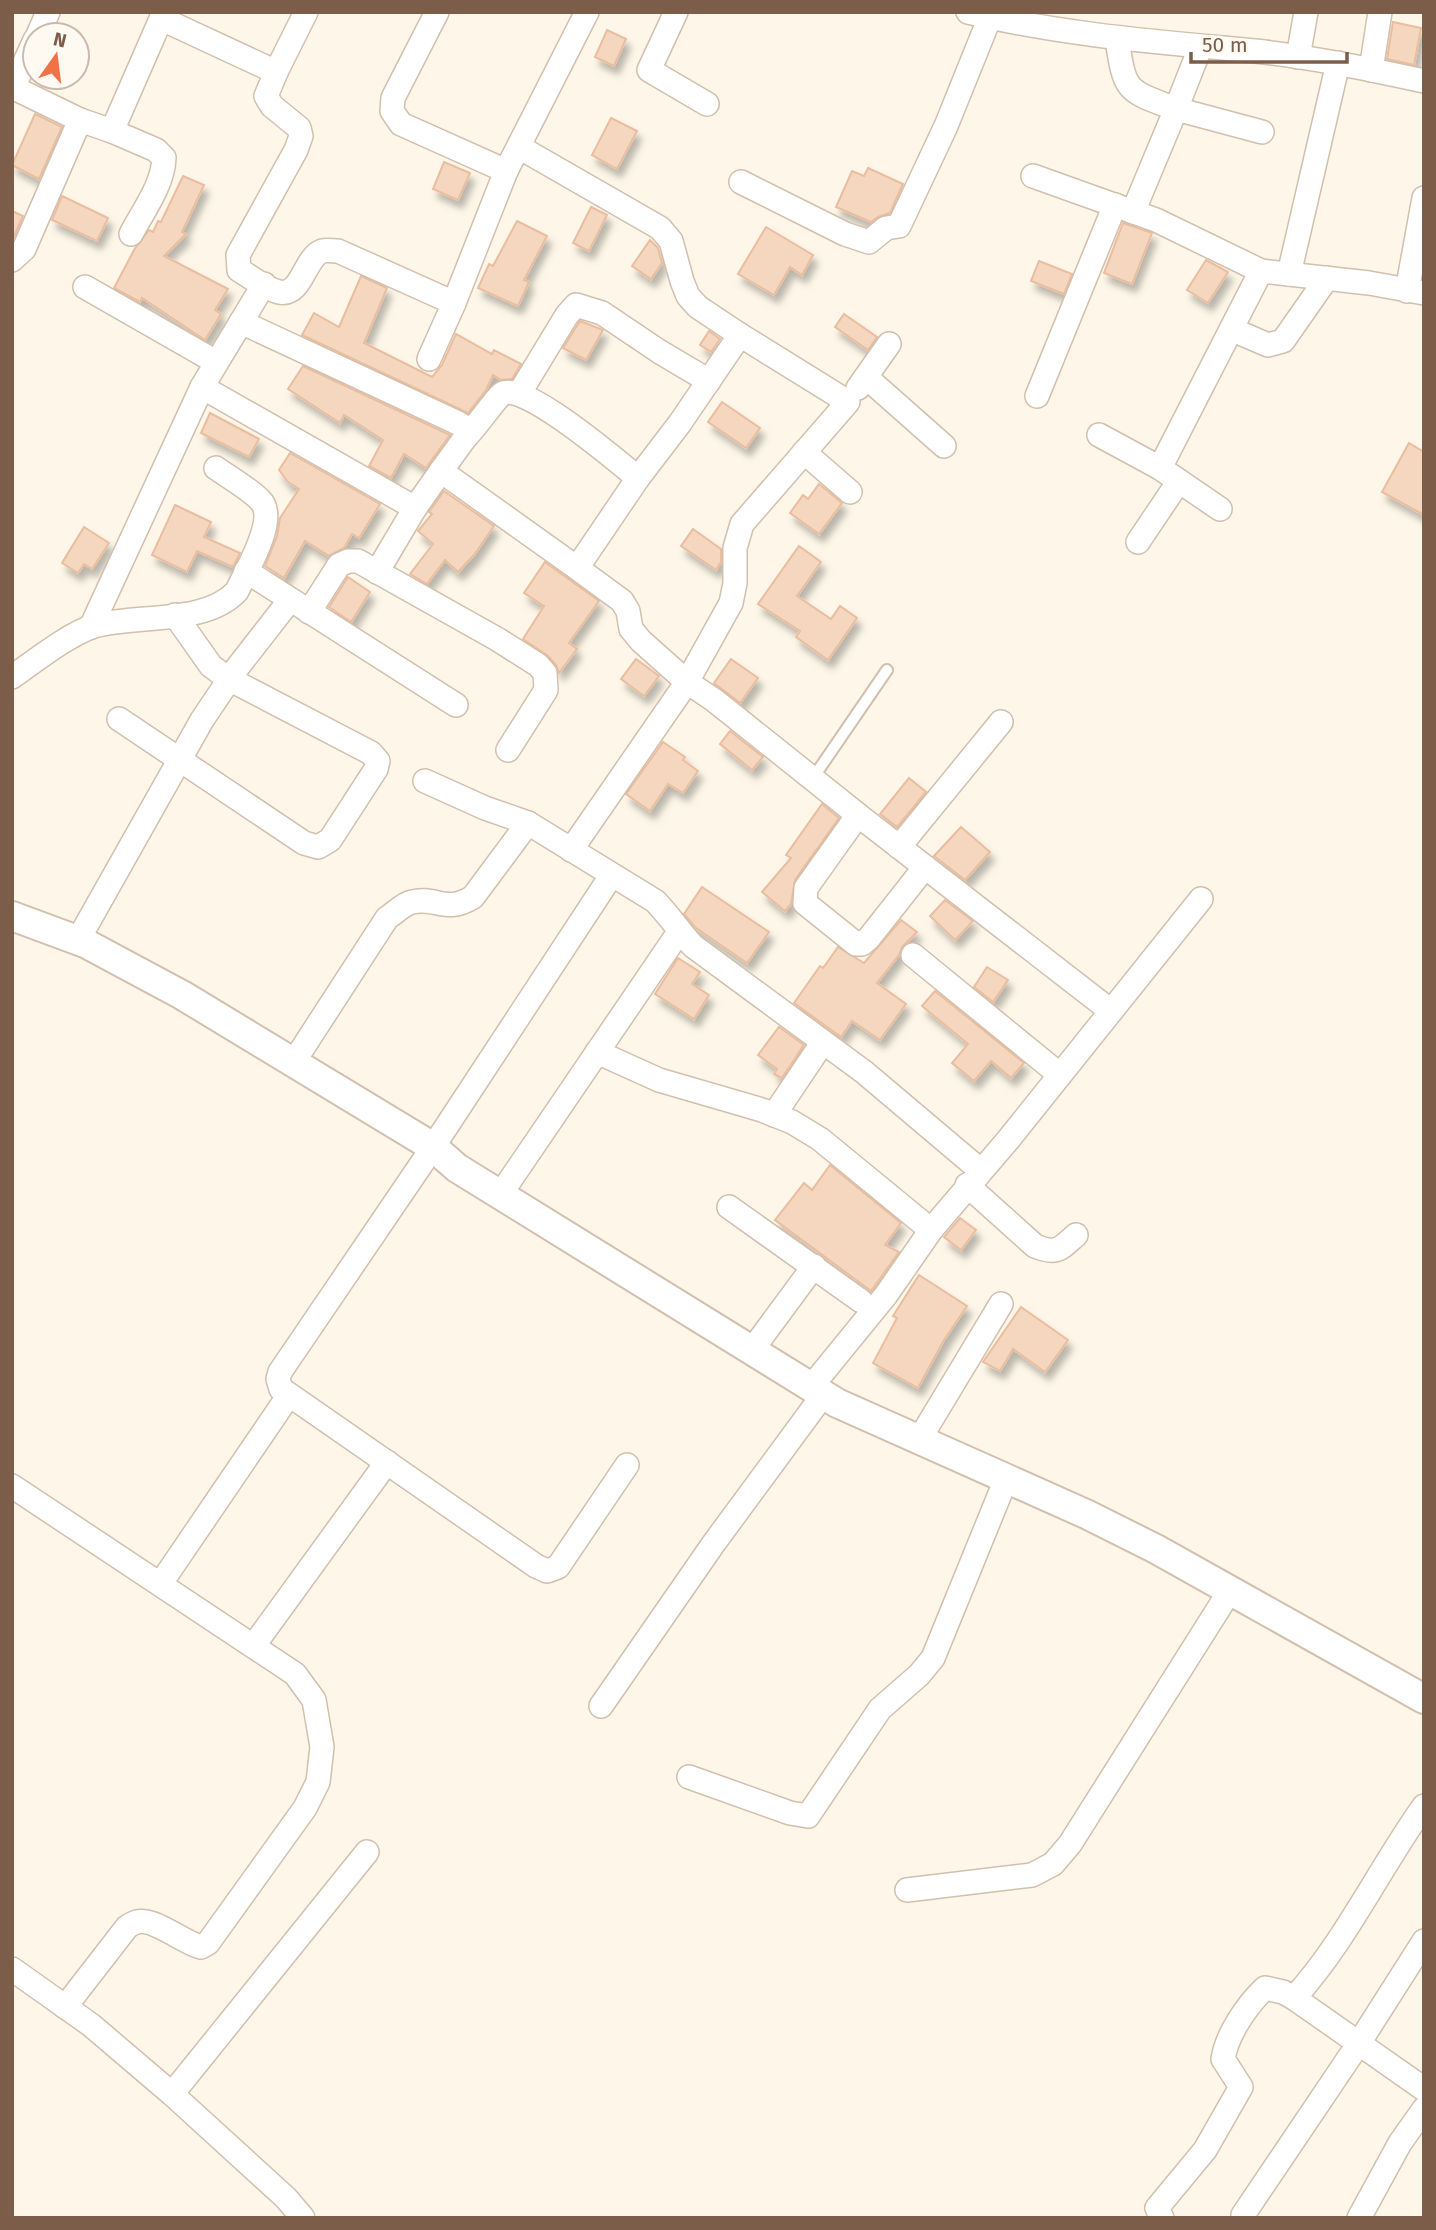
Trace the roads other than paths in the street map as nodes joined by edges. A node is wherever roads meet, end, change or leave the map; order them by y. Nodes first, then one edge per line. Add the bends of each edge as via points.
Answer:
1 (306, 12) edge
2 (437, 12) edge
3 (587, 12) edge
4 (676, 12) edge
5 (1306, 12) edge
6 (1380, 12) edge
7 (163, 15) edge
8 (979, 15) edge
9 (1116, 39) junction
10 (1200, 48) junction
11 (1298, 57) junction
12 (1338, 63) junction
13 (21, 70) edge
14 (1371, 70) junction
15 (276, 72) junction
16 (1424, 81) edge
17 (13, 87) edge
18 (707, 104) dead end
19 (1176, 109) junction
20 (80, 120) junction
21 (112, 131) junction
22 (1262, 132) dead end
23 (519, 147) junction
24 (506, 171) junction
25 (1033, 176) dead end
26 (741, 182) dead end
27 (1424, 198) edge
28 (1124, 209) junction
29 (131, 234) dead end
30 (12, 261) edge
31 (1261, 271) junction
32 (1289, 274) junction
33 (1327, 278) junction
34 (264, 284) junction
35 (85, 287) dead end
36 (1415, 292) edge
37 (454, 303) junction
38 (241, 322) junction
39 (1233, 330) junction
40 (740, 335) junction
41 (889, 344) dead end
42 (429, 359) dead end
43 (216, 362) junction
44 (866, 377) junction
45 (709, 381) junction
46 (202, 387) junction
47 (519, 394) junction
48 (1037, 396) dead end
49 (848, 402) junction
50 (1099, 435) dead end
51 (465, 438) junction
52 (944, 446) dead end
53 (804, 452) junction
54 (216, 468) dead end
55 (1160, 468) junction
56 (441, 471) junction
57 (638, 478) junction
58 (1179, 481) junction
59 (850, 492) dead end
60 (415, 508) junction
61 (1220, 509) dead end
62 (1138, 542) dead end
63 (577, 568) junction
64 (246, 571) junction
65 (377, 572) junction
66 (299, 606) junction
67 (175, 615) junction
68 (91, 627) junction
69 (887, 670) dead end
70 (12, 677) edge
71 (229, 679) junction
72 (687, 682) junction
73 (456, 705) dead end
74 (119, 719) dead end
75 (1001, 722) dead end
76 (508, 750) dead end
77 (180, 760) junction
78 (813, 778) junction
79 (425, 781) dead end
80 (858, 815) junction
81 (528, 823) junction
82 (899, 847) junction
83 (571, 850) junction
84 (925, 867) junction
85 (611, 876) junction
86 (1201, 899) dead end
87 (12, 916) edge
88 (679, 932) junction
89 (78, 940) junction
90 (913, 955) dead end
91 (1111, 1012) junction
92 (823, 1042) junction
93 (597, 1052) junction
94 (293, 1063) junction
95 (1060, 1075) junction
96 (774, 1115) junction
97 (433, 1147) junction
98 (974, 1178) junction
99 (500, 1195) junction
100 (729, 1207) dead end
101 (931, 1230) junction
102 (1076, 1236) dead end
103 (814, 1266) junction
104 (862, 1301) dead end
105 (1001, 1304) dead end
106 (752, 1350) junction
107 (817, 1391) junction
108 (289, 1395) junction
109 (919, 1440) junction
110 (387, 1462) junction
111 (627, 1465) dead end
112 (1006, 1479) junction
113 (12, 1486) edge
114 (161, 1583) junction
115 (1231, 1589) junction
116 (254, 1645) junction
117 (1424, 1699) edge
118 (601, 1706) dead end
119 (689, 1777) dead end
120 (1424, 1806) edge
121 (367, 1852) dead end
122 (907, 1890) dead end
123 (1424, 1941) edge
124 (12, 1969) edge
125 (1294, 1998) junction
126 (65, 2007) junction
127 (1359, 2043) junction
128 (1424, 2089) edge
129 (172, 2094) junction
130 (1424, 2109) edge
131 (1243, 2215) dead end
132 (303, 2218) edge
133 (1162, 2218) edge
134 (1359, 2218) edge

1 - 15 street
2 - 24 street via 393,98 392,111 401,124
3 - 23 street
4 - 18 street via 649,70
5 - 11 street
6 - 14 street
7 - 15 street
7 - 21 street
8 - 9 street
8 - 26 street via 946,127 899,226 886,228 869,242
9 - 10 street
9 - 19 street via 1124,79 1130,87 1136,94
10 - 11 street
10 - 19 street
11 - 12 street
12 - 14 street
12 - 32 street
13 - 17 street
14 - 16 street
15 - 34 street via 266,96 299,128 301,136 238,255 239,270
17 - 20 street
19 - 22 street
19 - 28 street
20 - 21 street
20 - 30 street via 24,249
21 - 29 street via 164,158 158,183
23 - 24 street
23 - 40 street via 660,228 671,241 688,296
24 - 37 street
25 - 28 street
27 - 36 street
28 - 31 street
28 - 48 street
31 - 32 street
31 - 39 street
32 - 33 street
33 - 36 street
33 - 39 street via 1283,341 1268,345
34 - 37 street via 288,291 297,285 313,256 324,250 338,251
34 - 38 street
35 - 43 street
37 - 42 street
38 - 43 street
38 - 51 street via 458,423 466,428
39 - 55 street
40 - 45 street
40 - 49 street
41 - 44 street
43 - 46 street
44 - 49 street
44 - 52 street
45 - 47 street via 602,313 576,305
45 - 57 street
46 - 60 street
46 - 68 street
47 - 51 street via 498,397
47 - 57 street via 569,422
49 - 53 street
50 - 55 street
51 - 56 street
53 - 59 street
53 - 72 street via 742,524 735,548 731,603
54 - 64 street via 263,502 267,515 265,531
55 - 58 street
56 - 60 street
56 - 63 street
57 - 63 street
58 - 61 street
58 - 62 street
60 - 65 street
63 - 72 street via 622,601 636,635
64 - 66 street
64 - 67 street via 237,591 219,606
65 - 66 street via 358,561 348,561
65 - 76 street via 497,639 545,673 546,690
66 - 71 street
66 - 73 street
67 - 68 street
67 - 71 street via 211,666
68 - 70 street
69 - 78 lane
71 - 77 street
71 - 77 street via 371,754 377,761 370,780 330,840 318,847 304,843
72 - 78 street
72 - 83 street
74 - 77 street
75 - 82 street
77 - 89 street
78 - 80 street
79 - 81 street
80 - 82 street
80 - 84 street via 804,895 805,903 856,944 869,938
81 - 83 street
81 - 94 street via 472,897 460,905 409,902 387,918
82 - 84 street
83 - 85 street
84 - 91 street
85 - 88 street via 655,901
85 - 97 street
86 - 91 street
87 - 89 street
88 - 92 street
88 - 93 street
89 - 94 street via 182,995
90 - 95 street
91 - 95 street
92 - 96 street
92 - 98 street via 864,1072
93 - 96 street via 659,1080
93 - 99 street
94 - 97 street
95 - 98 street
96 - 101 street via 820,1139
97 - 99 street
97 - 108 street via 280,1372 281,1389
98 - 101 street
98 - 102 street via 1035,1247 1058,1250
99 - 106 street
100 - 103 street
101 - 107 street
103 - 104 street
103 - 106 street
105 - 109 street
106 - 107 street
107 - 109 street
107 - 118 street
108 - 110 street
108 - 114 street
109 - 112 street
110 - 111 street via 547,1571 558,1567
110 - 116 street
112 - 115 street via 1086,1514
112 - 119 street via 933,1658 880,1709 808,1816
113 - 114 street
114 - 116 street
115 - 117 street
115 - 122 street via 1054,1864 1032,1875
116 - 126 street via 295,1674 314,1700 321,1746 318,1782 305,1808 208,1943 193,1945 138,1921 127,1927
120 - 125 street via 1332,1950
121 - 129 street
123 - 127 street
124 - 126 street
125 - 127 street
125 - 133 street via 1265,1988 1232,2034 1223,2059 1241,2087 1205,2150 1157,2208
126 - 129 street
127 - 128 street
127 - 131 street
129 - 132 street
130 - 134 street

